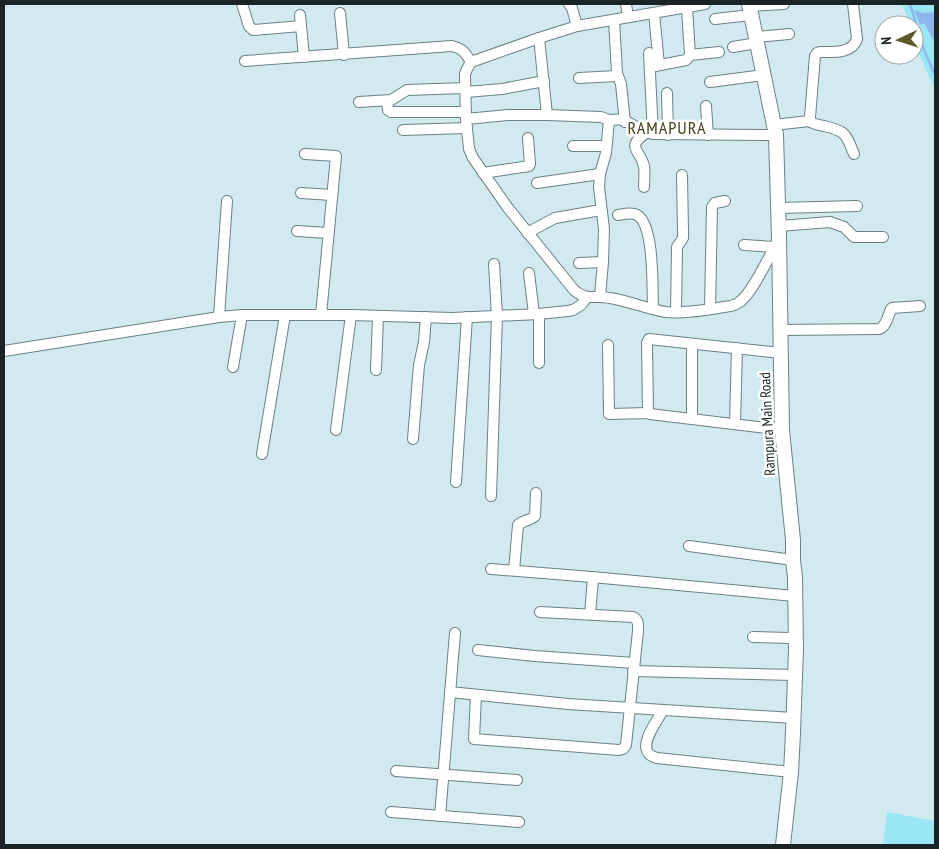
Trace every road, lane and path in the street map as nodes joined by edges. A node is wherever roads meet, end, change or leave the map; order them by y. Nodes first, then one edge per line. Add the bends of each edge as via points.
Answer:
1 (242, 4) edge
2 (569, 4) edge
3 (626, 4) edge
4 (705, 4) edge
5 (784, 4) edge
6 (853, 4) edge
7 (687, 8) junction
8 (750, 8) edge
9 (340, 13) dead end
10 (654, 13) junction
11 (300, 15) dead end
12 (628, 17) junction
13 (715, 19) dead end
14 (614, 20) junction
15 (301, 26) junction
16 (577, 26) junction
17 (789, 34) dead end
18 (539, 38) junction
19 (757, 40) junction
20 (733, 47) dead end
21 (719, 52) dead end
22 (648, 53) dead end
23 (344, 55) junction
24 (690, 55) junction
25 (304, 58) junction
26 (245, 61) dead end
27 (471, 62) junction
28 (654, 66) junction
29 (764, 75) junction
30 (617, 76) junction
31 (579, 78) dead end
32 (544, 81) junction
33 (710, 82) dead end
34 (466, 90) junction
35 (668, 93) dead end
36 (387, 101) junction
37 (359, 102) dead end
38 (706, 106) dead end
39 (547, 114) junction
40 (467, 120) junction
41 (609, 120) junction
42 (809, 121) junction
43 (625, 122) junction
44 (403, 130) dead end
45 (775, 130) junction
46 (649, 134) junction
47 (668, 135) junction
48 (708, 135) junction
49 (528, 138) dead end
50 (572, 146) dead end
51 (606, 146) junction
52 (305, 154) dead end
53 (854, 154) dead end
54 (483, 173) junction
55 (600, 174) junction
56 (682, 175) dead end
57 (537, 183) dead end
58 (644, 187) dead end
59 (301, 193) dead end
60 (332, 195) junction
61 (228, 201) dead end
62 (725, 201) dead end
63 (857, 206) dead end
64 (779, 208) junction
65 (601, 210) junction
66 (618, 215) dead end
67 (297, 231) dead end
68 (328, 233) junction
69 (527, 233) junction
70 (778, 237) junction
71 (883, 237) dead end
72 (744, 245) dead end
73 (603, 262) junction
74 (579, 263) dead end
75 (494, 264) dead end
76 (529, 273) dead end
77 (587, 297) junction
78 (600, 297) junction
79 (920, 306) dead end
80 (653, 308) junction
81 (710, 309) junction
82 (676, 312) junction
83 (536, 314) junction
84 (242, 315) junction
85 (285, 315) junction
86 (321, 315) junction
87 (351, 315) junction
88 (378, 316) junction
89 (498, 316) junction
90 (219, 317) junction
91 (426, 317) junction
92 (467, 317) junction
93 (780, 330) junction
94 (692, 344) junction
95 (608, 345) dead end
96 (737, 348) junction
97 (4, 351) edge
98 (781, 353) junction
99 (539, 364) dead end
100 (233, 367) dead end
101 (376, 370) dead end
102 (648, 413) junction
103 (692, 419) junction
104 (735, 424) junction
105 (336, 430) dead end
106 (782, 430) junction
107 (414, 439) dead end
108 (262, 454) dead end
109 (456, 482) dead end
110 (536, 493) dead end
111 (491, 496) dead end
112 (689, 546) dead end
113 (793, 560) junction
114 (491, 568) dead end
115 (514, 570) junction
116 (592, 577) junction
117 (795, 596) junction
118 (540, 612) dead end
119 (590, 614) junction
120 (796, 615) junction
121 (455, 633) dead end
122 (753, 637) dead end
123 (790, 638) junction
124 (478, 650) dead end
125 (796, 654) junction
126 (633, 667) junction
127 (795, 675) junction
128 (450, 692) junction
129 (476, 695) junction
130 (630, 708) junction
131 (664, 710) junction
132 (793, 718) junction
133 (396, 771) dead end
134 (791, 772) junction
135 (443, 774) junction
136 (517, 780) dead end
137 (391, 812) dead end
138 (440, 816) junction
139 (519, 822) dead end
140 (783, 845) edge

1 - 15 street via 253,30
2 - 16 street
3 - 12 street
4 - 7 street
5 - 8 street
6 - 42 street via 855,44 845,51 816,53
7 - 10 street
7 - 24 street
8 - 13 street
8 - 19 main road, Rampura Main Road
9 - 23 street
10 - 12 street
10 - 28 street
11 - 15 street
12 - 14 street
14 - 16 street
14 - 30 street
15 - 25 street
16 - 18 street
17 - 19 street
18 - 27 street
18 - 32 street
19 - 20 street
19 - 29 main road, Rampura Main Road
21 - 24 street
22 - 28 street
23 - 25 street
23 - 27 street via 452,46 463,50
24 - 28 street via 686,60
25 - 26 street
27 - 34 street via 465,74
28 - 46 street
29 - 33 street
29 - 45 main road, Rampura Main Road
30 - 31 street
30 - 43 street via 621,84
32 - 34 street via 502,89
32 - 39 street
34 - 36 street via 407,90
34 - 40 street
35 - 47 street
36 - 37 street
36 - 40 street via 391,112
38 - 48 street
39 - 40 street
39 - 41 street via 601,116
40 - 44 street
40 - 54 street via 469,149
41 - 43 street
41 - 51 street
42 - 45 street
42 - 53 street via 842,132
43 - 46 street
45 - 48 street
45 - 64 main road, Rampura Main Road
46 - 47 street
46 - 58 street via 637,139 635,146 644,166
47 - 48 street
49 - 54 street via 529,166
50 - 51 street
51 - 55 street
52 - 60 street via 336,156
54 - 69 street
55 - 57 street
55 - 65 street
56 - 82 street via 683,238 677,247
59 - 60 street
60 - 68 street
61 - 90 street
62 - 81 street via 712,207
63 - 64 street
64 - 70 main road, Rampura Main Road
65 - 69 street via 555,218
65 - 73 street
66 - 80 street via 637,215 645,226 652,259
67 - 68 street
68 - 86 street
69 - 77 street via 574,290
70 - 71 street via 830,222 844,227 854,237
70 - 72 street
70 - 81 street via 745,297 738,304
70 - 93 main road, Rampura Main Road
73 - 74 street
73 - 78 street
75 - 89 street
76 - 83 street
77 - 78 street
77 - 83 street via 573,310
78 - 80 street
79 - 93 street via 892,308 882,328
80 - 82 street
81 - 82 street
83 - 89 street
83 - 99 street
84 - 85 street
84 - 90 street
84 - 100 street
85 - 86 street
85 - 108 street
86 - 87 street
87 - 88 street
87 - 105 street
88 - 91 street
88 - 101 street
89 - 92 street
89 - 111 street
90 - 97 street
91 - 92 street
91 - 107 street
92 - 109 street
93 - 98 main road, Rampura Main Road
94 - 96 street
94 - 102 street via 647,341
94 - 103 street
95 - 102 street via 609,414
96 - 98 street
96 - 104 street
98 - 106 main road, Rampura Main Road
102 - 103 street
103 - 104 street
104 - 106 street
106 - 113 main road, Rampura Main Road
110 - 115 street via 535,516 518,525
112 - 113 street
113 - 117 main road, Rampura Main Road
114 - 115 street
115 - 116 street
116 - 117 street
116 - 119 street
117 - 120 main road, Rampura Main Road
118 - 119 street
119 - 126 street via 636,619
120 - 123 street via 790,615
120 - 125 main road, Rampura Main Road
121 - 128 street
122 - 123 street
123 - 125 street via 790,652
124 - 126 street
125 - 127 main road, Rampura Main Road
126 - 127 street
126 - 130 street
127 - 132 main road, Rampura Main Road
128 - 129 street
128 - 135 street
129 - 130 street
129 - 130 street via 474,739 620,750 626,744
130 - 131 street
131 - 132 street
131 - 134 street via 646,741 646,748 657,758
132 - 134 main road, Rampura Main Road
133 - 135 street
134 - 140 main road, Rampura Main Road
135 - 136 street
135 - 138 street
137 - 138 street
138 - 139 street

